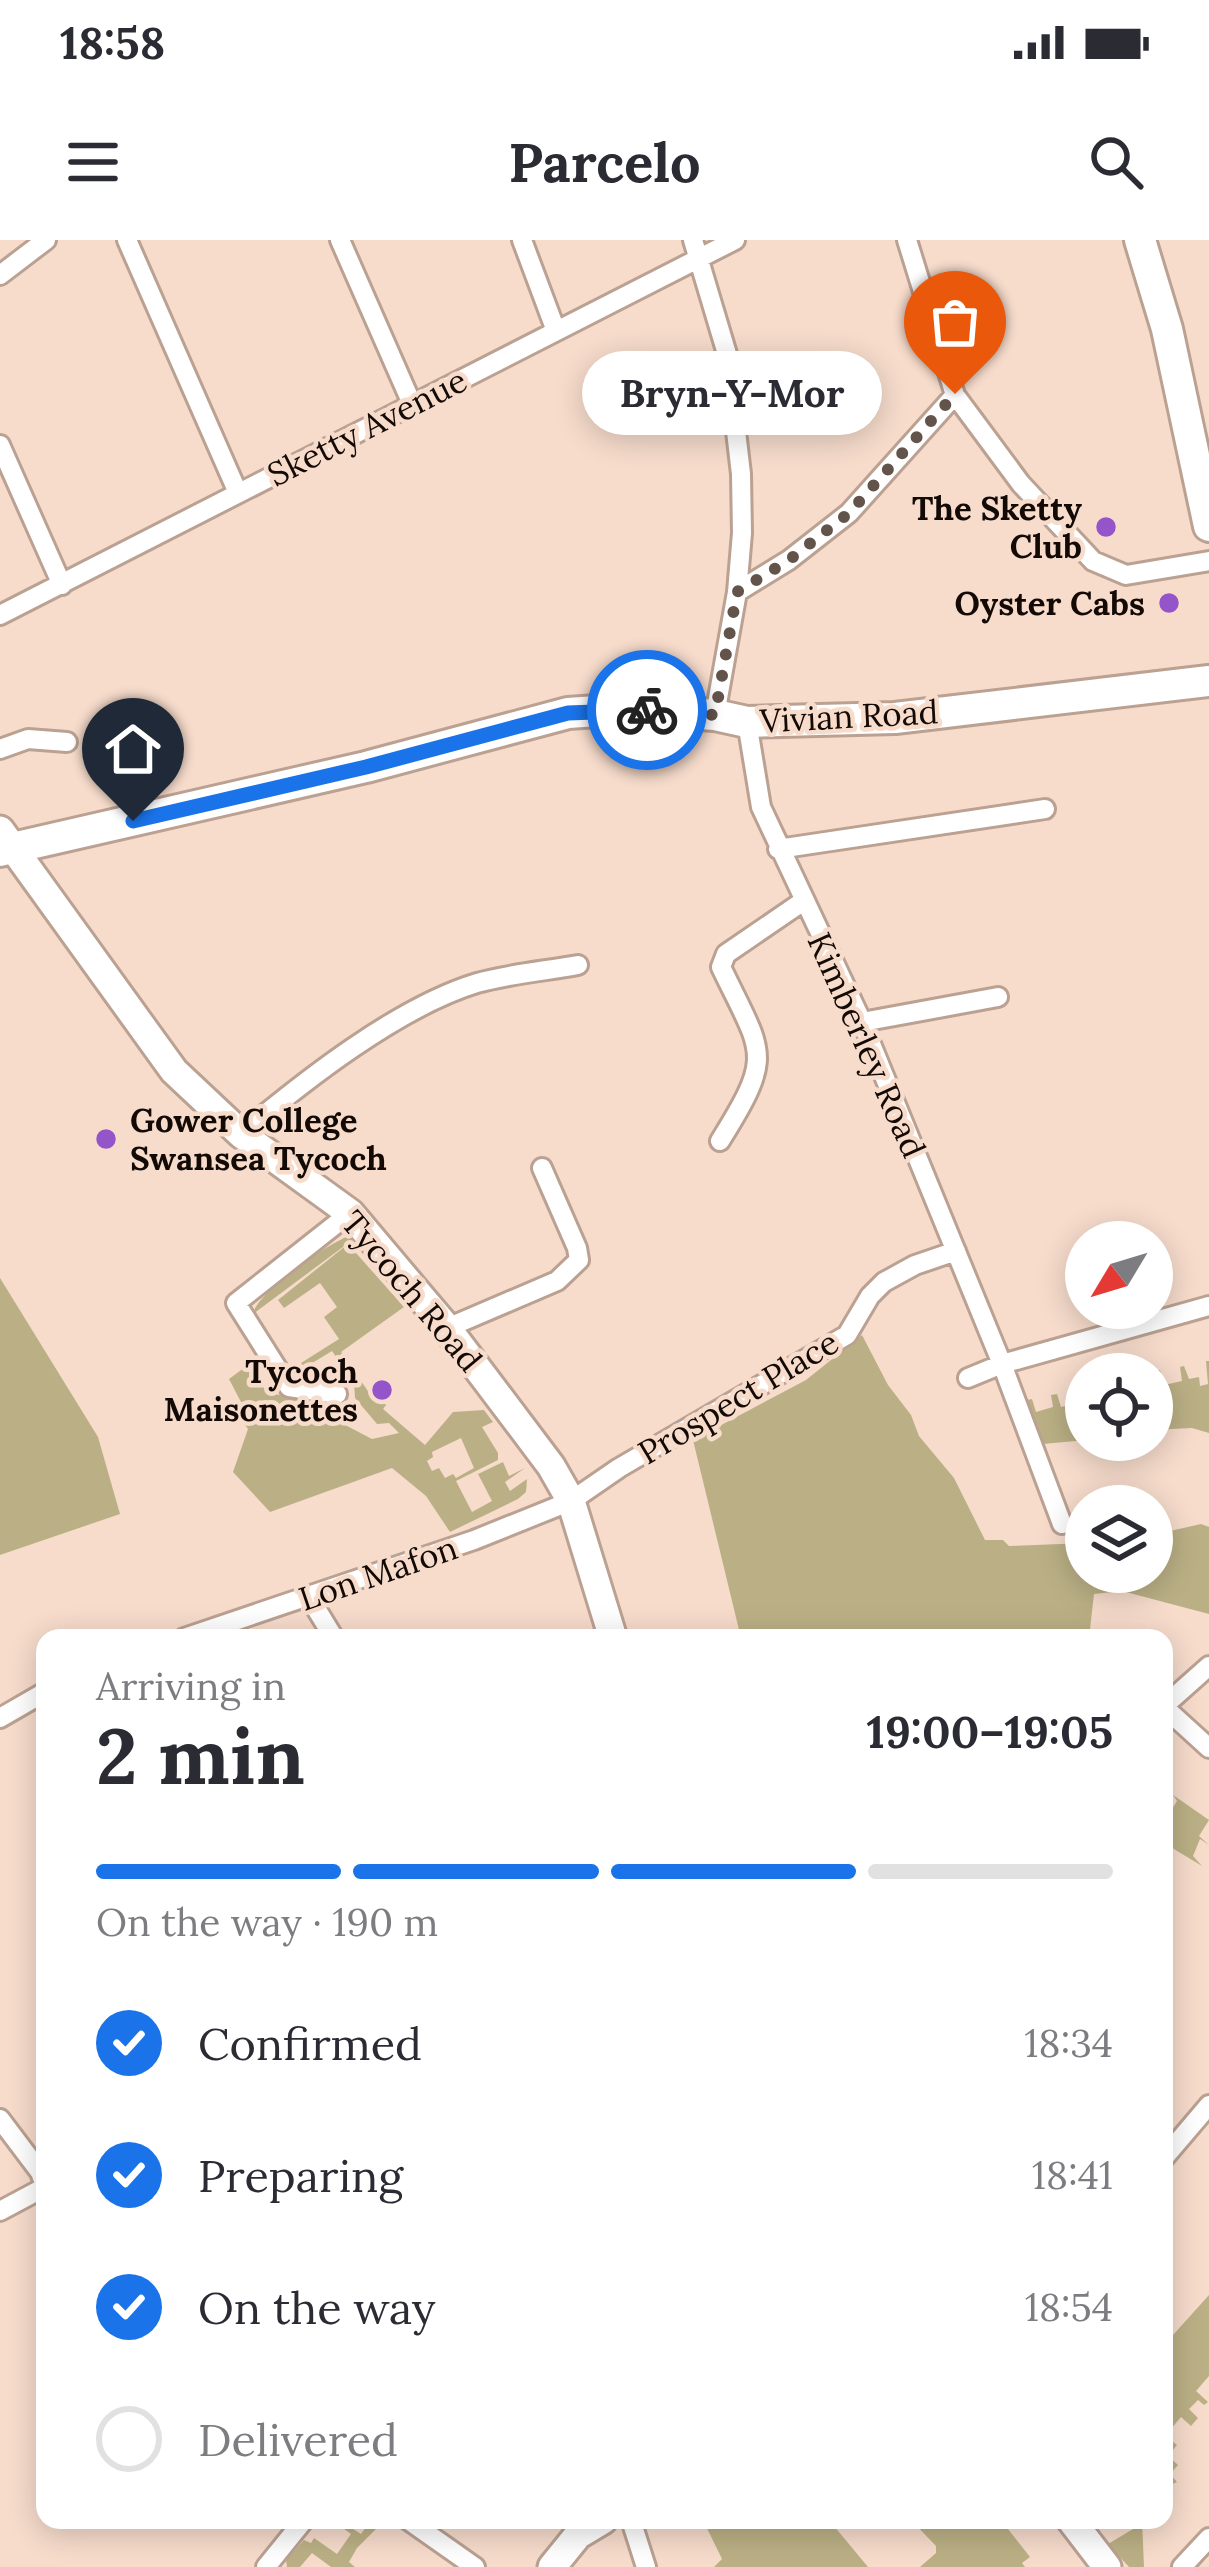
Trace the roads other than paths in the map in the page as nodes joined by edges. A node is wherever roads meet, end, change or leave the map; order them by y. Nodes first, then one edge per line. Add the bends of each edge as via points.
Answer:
1 (46, 240) edge
2 (127, 240) edge
3 (340, 240) edge
4 (522, 240) edge
5 (735, 240) edge
6 (907, 240) edge
7 (1140, 240) edge
8 (695, 249) edge
9 (0, 275) edge
10 (556, 331) junction
11 (955, 394) junction
12 (412, 404) junction
13 (0, 445) edge
14 (238, 493) junction
15 (1209, 526) edge
16 (1209, 561) edge
17 (62, 585) junction
18 (737, 592) junction
19 (0, 615) edge
20 (1209, 681) edge
21 (715, 715) junction
22 (747, 722) junction
23 (67, 742) dead end
24 (0, 749) edge
25 (1045, 809) dead end
26 (4, 843) edge
27 (778, 849) junction
28 (802, 902) junction
29 (578, 965) dead end
30 (998, 997) dead end
31 (862, 1022) junction
32 (241, 1134) junction
33 (720, 1141) dead end
34 (542, 1168) dead end
35 (350, 1214) junction
36 (956, 1251) junction
37 (1209, 1306) edge
38 (447, 1328) junction
39 (1002, 1364) junction
40 (968, 1378) dead end
41 (337, 1394) dead end
42 (571, 1501) junction
43 (1062, 1524) dead end
44 (309, 1597) junction
45 (211, 1629) edge
46 (329, 1629) edge
47 (610, 1629) edge
48 (1209, 1666) edge
49 (36, 1697) edge
50 (1173, 1698) edge
51 (1173, 1714) edge
52 (0, 1718) edge
53 (1209, 1748) edge
54 (1209, 2105) edge
55 (0, 2119) edge
56 (1173, 2147) edge
57 (36, 2167) edge
58 (36, 2192) edge
59 (0, 2211) edge
60 (297, 2529) edge
61 (421, 2529) edge
62 (588, 2529) edge
63 (635, 2529) edge
64 (1078, 2529) edge
65 (1209, 2538) edge
66 (266, 2567) edge
67 (475, 2567) edge
68 (552, 2567) edge
69 (646, 2567) edge
70 (1107, 2567) edge
71 (1182, 2567) edge

1 - 9 street
2 - 14 street
3 - 12 street
4 - 10 street
5 - 8 street, Sketty Avenue
6 - 11 street
7 - 15 main road
8 - 10 street, Sketty Avenue
8 - 18 street via 727,354 742,533
10 - 12 street, Sketty Avenue
11 - 16 street via 1093,561 1126,575
11 - 18 street via 849,513
12 - 14 street, Sketty Avenue
13 - 17 street
14 - 17 street, Sketty Avenue
17 - 19 street, Sketty Avenue
18 - 21 street
20 - 22 main road, Vivian Road via 895,718
21 - 22 main road, Vivian Road
21 - 26 main road, Vivian Road via 568,713 366,767
22 - 27 street, Kimberley Road via 761,807
23 - 24 street via 28,739
25 - 27 street
26 - 32 street, Tycoch Road via 174,1071
27 - 28 street, Kimberley Road
28 - 31 street, Kimberley Road
28 - 33 street via 726,954 721,967 757,1038 758,1069
29 - 32 street via 476,983 431,1004 310,1076
30 - 31 street
31 - 36 street, Kimberley Road
32 - 35 street, Tycoch Road
34 - 38 street via 579,1261 556,1281
35 - 38 street, Tycoch Road
35 - 41 street via 236,1303 289,1387
36 - 39 street, Kimberley Road
36 - 42 street, Prospect Place via 884,1282 847,1335
37 - 39 street
38 - 42 street, Tycoch Road
39 - 40 street
39 - 43 street, Kimberley Road
42 - 44 street, Lon Mafon
42 - 47 street, Tycoch Road
44 - 45 street, Lon Mafon
44 - 46 street
48 - 50 street
49 - 52 street
51 - 53 street
54 - 56 street
55 - 57 street
58 - 59 street
60 - 66 street
61 - 67 street
62 - 68 street
63 - 69 street
64 - 70 street
65 - 71 street

